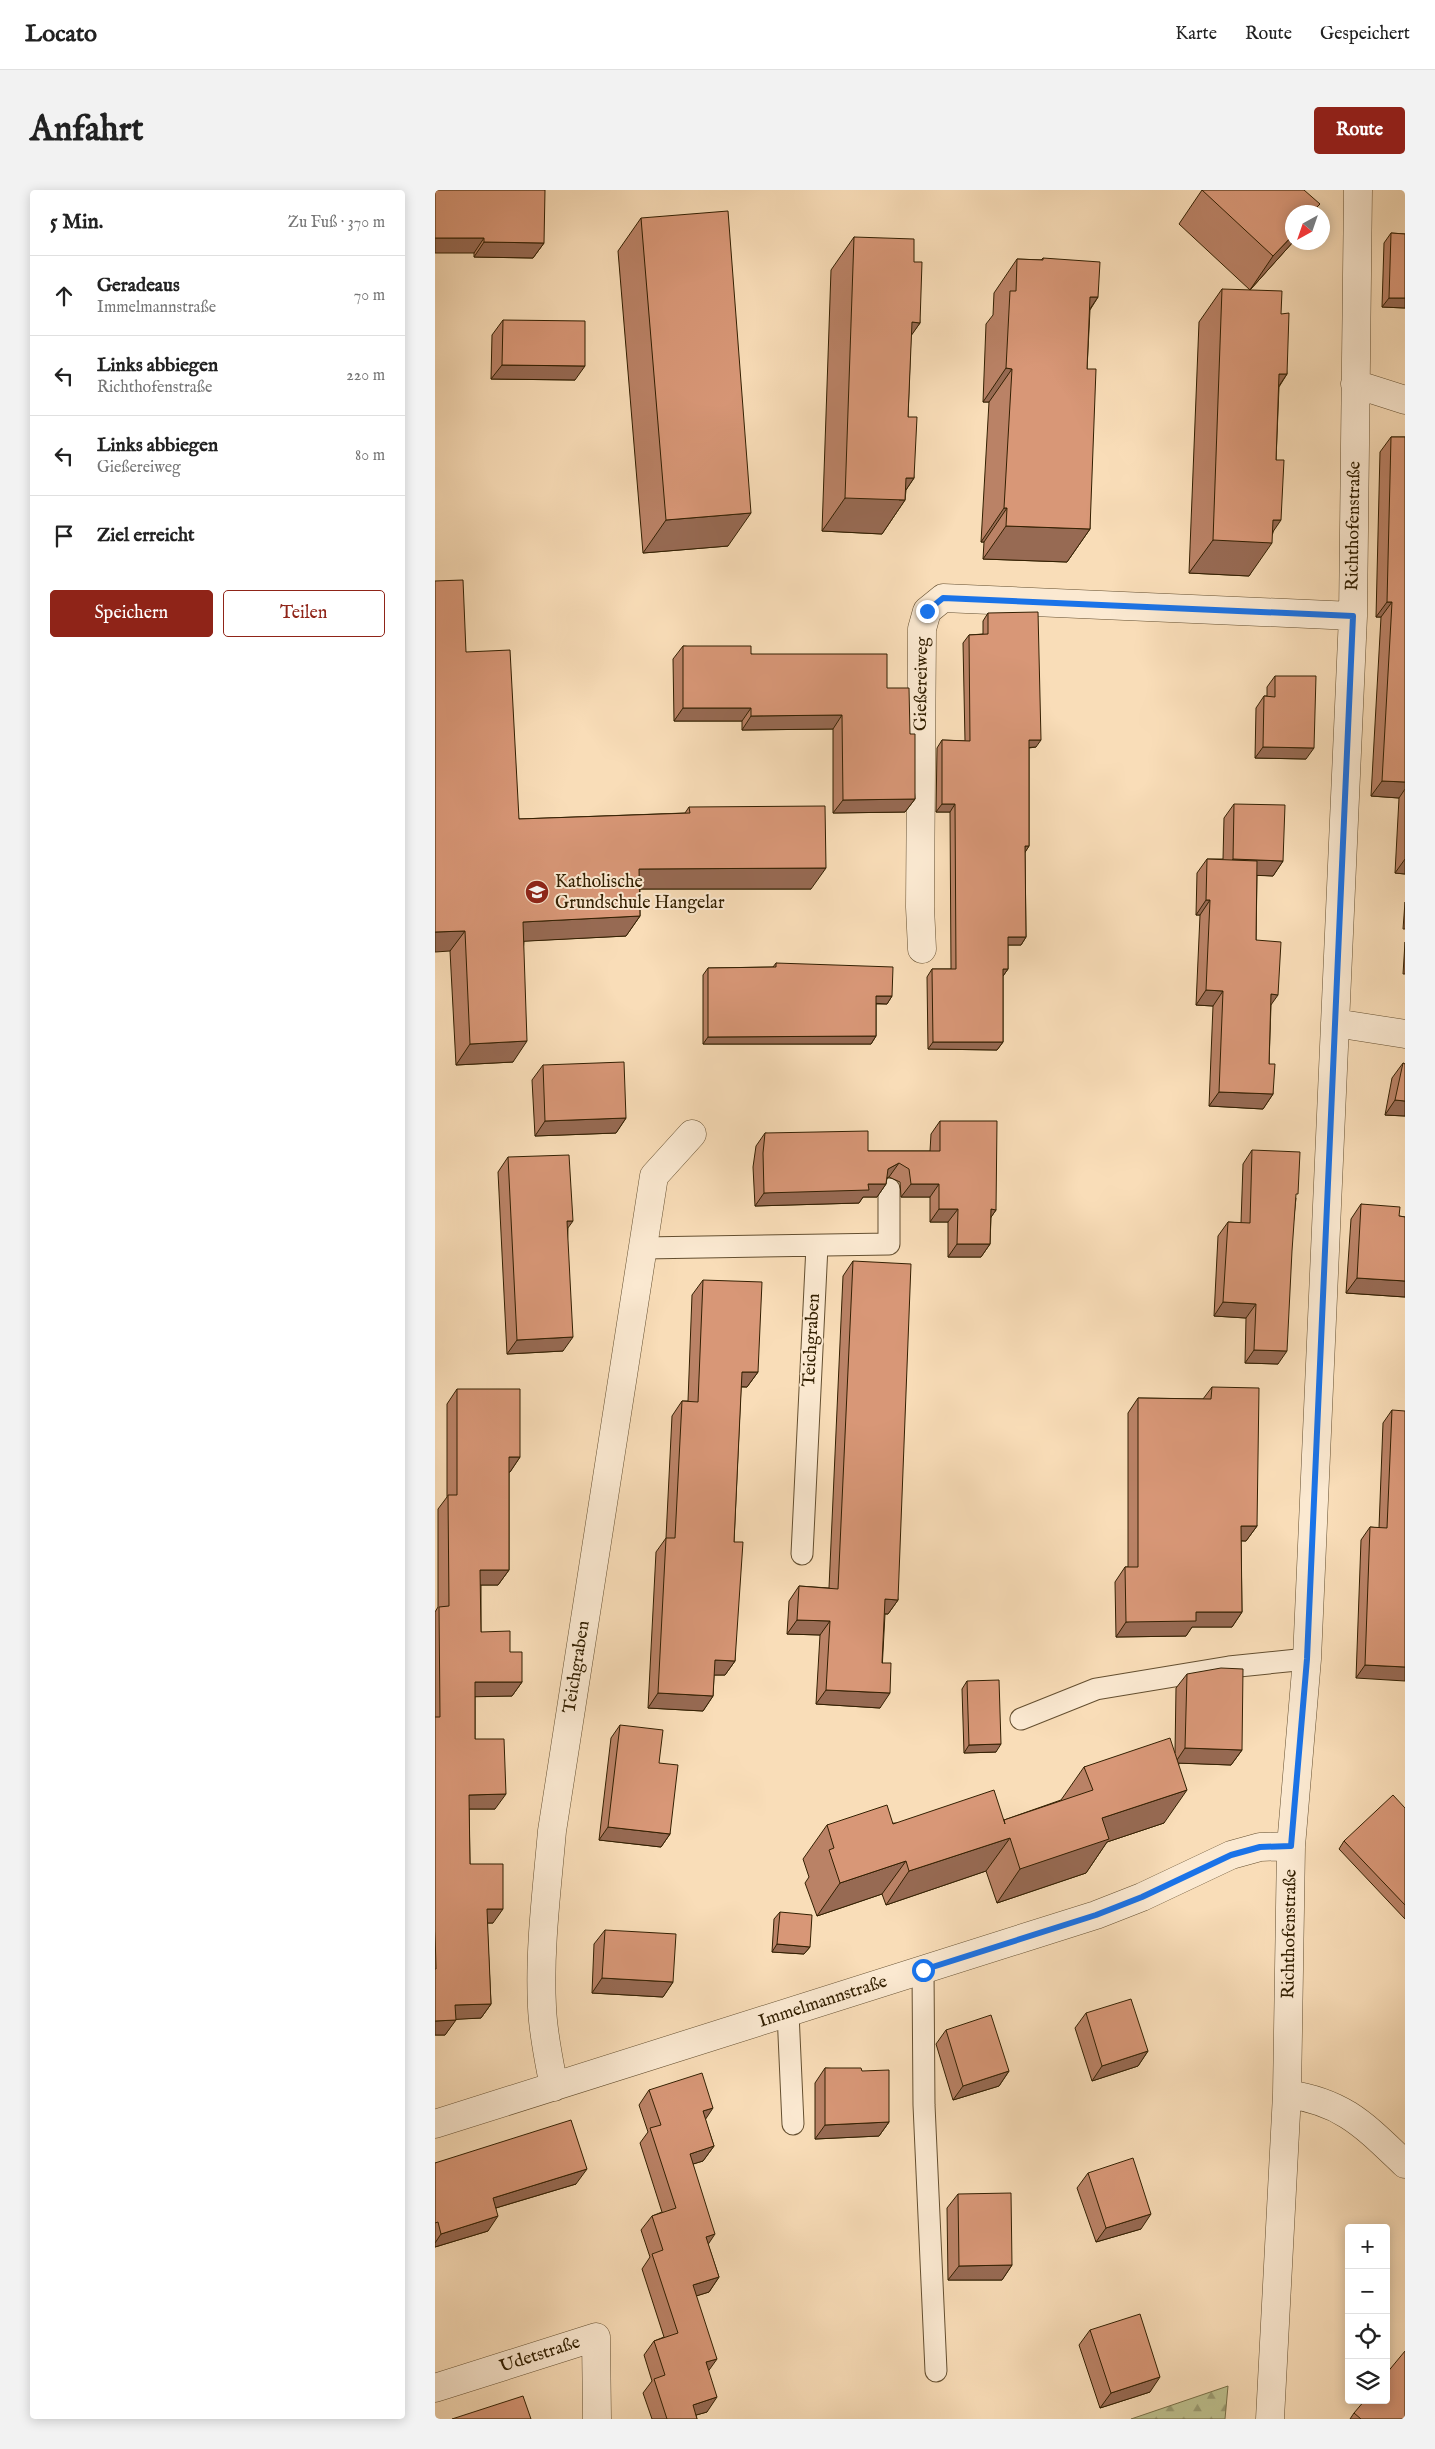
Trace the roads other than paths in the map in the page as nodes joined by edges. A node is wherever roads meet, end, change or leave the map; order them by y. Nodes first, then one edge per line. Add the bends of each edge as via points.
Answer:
1 (1358, 190) edge
2 (1355, 384) junction
3 (1405, 400) edge
4 (1353, 616) junction
5 (921, 949) dead end
6 (1335, 1022) junction
7 (1405, 1034) edge
8 (692, 1134) dead end
9 (889, 1189) edge
10 (817, 1246) junction
11 (643, 1248) junction
12 (802, 1554) dead end
13 (1307, 1659) junction
14 (1021, 1719) dead end
15 (1291, 1846) junction
16 (923, 1970) junction
17 (788, 2013) junction
18 (554, 2087) junction
19 (1287, 2094) junction
20 (435, 2124) edge
21 (793, 2124) dead end
22 (1405, 2164) edge
23 (936, 2371) dead end
24 (435, 2388) edge
25 (597, 2419) edge
26 (1270, 2419) edge

1 - 2 street, Richthofenstraße
2 - 3 street
2 - 4 street, Richthofenstraße
4 - 5 street, Gießereiweg via 943,598 927,611 922,629
4 - 6 street, Richthofenstraße
6 - 7 street
6 - 13 street, Richthofenstraße
8 - 11 street, Teichgraben via 654,1176
9 - 10 lane via 889,1244
10 - 11 lane
10 - 12 lane, Teichgraben
11 - 18 street, Teichgraben via 552,1831 544,1917 541,2006
13 - 14 lane via 1096,1689
13 - 15 street, Richthofenstraße
15 - 16 street, Immelmannstraße via 1260,1847 1231,1855 1096,1915
15 - 19 street, Richthofenstraße
16 - 17 street, Immelmannstraße
16 - 23 lane via 924,2105
17 - 18 street, Immelmannstraße
17 - 21 lane
18 - 20 street, Immelmannstraße
19 - 22 street via 1321,2100 1340,2108
19 - 26 street, Richthofenstraße
24 - 25 street, Udetstraße via 596,2337

